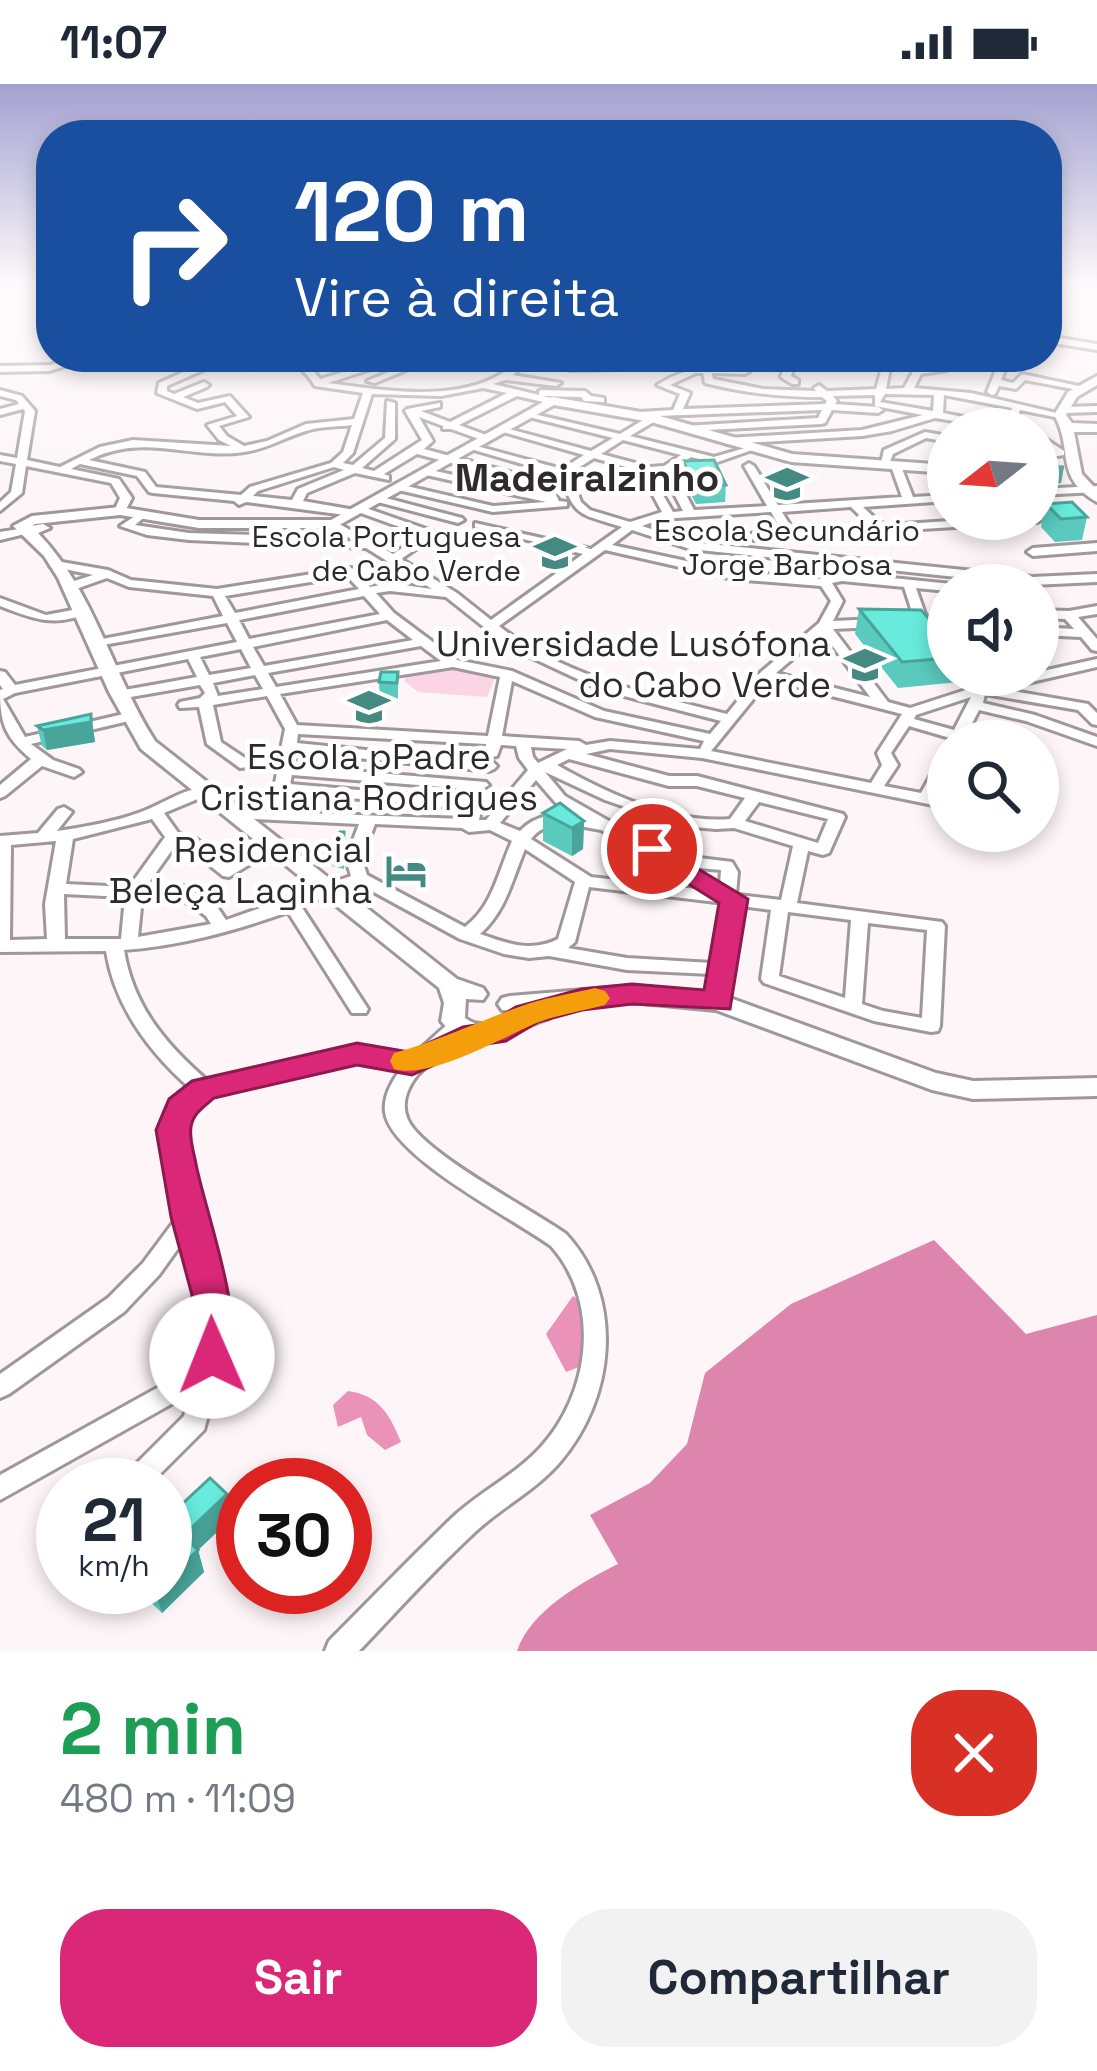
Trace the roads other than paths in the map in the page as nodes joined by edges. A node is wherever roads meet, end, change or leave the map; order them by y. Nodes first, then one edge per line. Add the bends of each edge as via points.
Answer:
1 (36, 368) edge
2 (0, 369) edge
3 (191, 372) edge
4 (308, 372) edge
5 (354, 372) edge
6 (400, 372) edge
7 (510, 372) edge
8 (699, 372) edge
9 (707, 372) edge
10 (787, 372) edge
11 (887, 372) edge
12 (916, 372) edge
13 (999, 372) edge
14 (1026, 372) edge
15 (504, 377) junction
16 (1097, 380) edge
17 (1019, 381) junction
18 (794, 382) junction
19 (995, 382) junction
20 (317, 383) junction
21 (583, 384) dead end
22 (204, 385) dead end
23 (370, 386) junction
24 (488, 387) junction
25 (736, 389) junction
26 (879, 389) junction
27 (822, 390) junction
28 (908, 391) junction
29 (939, 392) junction
30 (1077, 392) junction
31 (0, 393) edge
32 (400, 394) junction
33 (511, 394) junction
34 (748, 395) junction
35 (973, 395) junction
36 (172, 399) junction
37 (587, 399) junction
38 (989, 399) junction
39 (546, 400) junction
40 (601, 400) dead end
41 (441, 403) junction
42 (390, 404) junction
43 (25, 405) junction
44 (829, 406) junction
45 (878, 406) junction
46 (938, 408) edge
47 (972, 408) edge
48 (1011, 408) edge
49 (1097, 409) edge
50 (678, 410) junction
51 (757, 410) junction
52 (907, 410) junction
53 (410, 411) junction
54 (0, 412) edge
55 (528, 414) junction
56 (635, 414) junction
57 (927, 415) edge
58 (927, 417) edge
59 (652, 418) junction
60 (461, 420) junction
61 (821, 421) junction
62 (355, 422) junction
63 (441, 424) junction
64 (765, 424) junction
65 (906, 424) junction
66 (688, 428) junction
67 (1077, 428) edge
68 (501, 430) junction
69 (878, 430) junction
70 (834, 435) junction
71 (620, 436) junction
72 (927, 437) edge
73 (485, 438) junction
74 (728, 441) junction
75 (470, 447) junction
76 (748, 448) junction
77 (243, 449) junction
78 (416, 450) junction
79 (589, 453) junction
80 (689, 454) junction
81 (0, 458) edge
82 (449, 459) junction
83 (21, 460) junction
84 (80, 461) junction
85 (336, 464) junction
86 (890, 465) junction
87 (749, 466) dead end
88 (64, 468) junction
89 (927, 468) edge
90 (667, 469) junction
91 (355, 470) junction
92 (426, 472) junction
93 (565, 472) junction
94 (375, 475) junction
95 (1059, 475) edge
96 (1076, 476) junction
97 (631, 477) junction
98 (402, 485) junction
99 (546, 485) junction
100 (570, 488) junction
101 (1059, 492) edge
102 (1094, 492) edge
103 (378, 499) junction
104 (927, 499) edge
105 (554, 500) junction
106 (909, 500) junction
107 (239, 502) junction
108 (297, 502) junction
109 (853, 503) junction
110 (572, 504) junction
111 (773, 507) junction
112 (0, 508) edge
113 (741, 508) junction
114 (503, 509) junction
115 (120, 511) junction
116 (356, 511) junction
117 (688, 512) junction
118 (669, 514) junction
119 (141, 515) junction
120 (458, 520) junction
121 (0, 524) edge
122 (334, 524) junction
123 (927, 524) edge
124 (479, 526) junction
125 (631, 526) junction
126 (35, 529) junction
127 (431, 534) junction
128 (0, 536) edge
129 (754, 536) junction
130 (371, 544) junction
131 (1097, 548) edge
132 (597, 550) junction
133 (763, 552) junction
134 (1033, 552) dead end
135 (395, 558) junction
136 (54, 563) junction
137 (927, 571) edge
138 (108, 574) junction
139 (1097, 578) edge
140 (1077, 579) junction
141 (1059, 580) edge
142 (825, 582) junction
143 (909, 584) junction
144 (927, 585) edge
145 (69, 587) junction
146 (365, 592) junction
147 (218, 593) junction
148 (453, 596) junction
149 (0, 602) edge
150 (1097, 606) edge
151 (83, 612) junction
152 (1059, 615) edge
153 (1070, 615) junction
154 (389, 616) junction
155 (231, 617) junction
156 (885, 623) edge
157 (492, 625) junction
158 (824, 625) junction
159 (907, 626) edge
160 (927, 626) edge
161 (927, 627) edge
162 (1059, 632) edge
163 (1082, 633) junction
164 (421, 642) junction
165 (243, 643) junction
166 (97, 644) junction
167 (1097, 647) edge
168 (190, 653) junction
169 (453, 663) junction
170 (1097, 663) edge
171 (260, 668) junction
172 (108, 669) junction
173 (1059, 672) edge
174 (508, 674) junction
175 (766, 675) junction
176 (0, 676) edge
177 (207, 678) junction
178 (273, 689) junction
179 (119, 695) junction
180 (4, 696) edge
181 (964, 696) edge
182 (979, 696) edge
183 (1022, 696) edge
184 (205, 701) junction
185 (185, 705) dead end
186 (974, 705) junction
187 (885, 707) junction
188 (128, 717) junction
189 (908, 717) junction
190 (727, 718) junction
191 (966, 720) edge
192 (1097, 721) edge
193 (927, 725) edge
194 (713, 739) junction
195 (21, 742) junction
196 (1097, 742) edge
197 (494, 743) junction
198 (523, 744) junction
199 (610, 745) junction
200 (289, 751) junction
201 (568, 753) junction
202 (702, 754) junction
203 (42, 758) junction
204 (489, 766) junction
205 (540, 768) junction
206 (74, 772) dead end
207 (481, 785) junction
208 (878, 785) junction
209 (207, 790) junction
210 (0, 793) edge
211 (755, 796) junction
212 (927, 797) edge
213 (474, 805) junction
214 (64, 812) dead end
215 (154, 812) junction
216 (235, 813) junction
217 (369, 819) junction
218 (601, 824) junction
219 (735, 824) junction
220 (490, 825) junction
221 (469, 827) junction
222 (173, 837) junction
223 (65, 838) junction
224 (42, 839) junction
225 (1, 841) edge
226 (517, 841) junction
227 (274, 844) junction
228 (802, 844) junction
229 (671, 862) junction
230 (360, 878) junction
231 (587, 882) junction
232 (58, 889) junction
233 (332, 889) junction
234 (668, 891) junction
235 (134, 892) junction
236 (730, 899) junction
237 (292, 905) junction
238 (784, 906) junction
239 (860, 916) junction
240 (222, 928) junction
241 (466, 935) junction
242 (56, 941) junction
243 (122, 944) junction
244 (0, 946) edge
245 (553, 951) junction
246 (720, 969) junction
247 (719, 1002) junction
248 (853, 1007) junction
249 (462, 1008) junction
250 (359, 1009) dead end
251 (510, 1013) junction
252 (412, 1064) junction
253 (1097, 1087) edge
254 (204, 1089) junction
255 (189, 1217) junction
256 (212, 1356) junction
257 (0, 1387) edge
258 (159, 1458) edge
259 (0, 1488) edge
260 (339, 1651) edge

1 - 2 street
3 - 36 street via 162,385
4 - 20 street
5 - 20 street
6 - 23 street
7 - 15 street
8 - 50 street via 662,385 685,393
9 - 25 street via 708,381
10 - 18 street
11 - 26 street
12 - 28 street
13 - 19 street
14 - 17 street
15 - 21 street
15 - 24 street
16 - 30 street
17 - 19 street
17 - 30 street
18 - 25 street
18 - 27 street
19 - 38 street
20 - 23 street
22 - 36 street
23 - 32 street
23 - 62 street
24 - 33 street
24 - 41 street
25 - 34 street
26 - 27 street
26 - 28 street
26 - 45 street
27 - 34 street
27 - 44 street
28 - 29 street
29 - 35 street
29 - 46 street
30 - 67 street
31 - 43 street
32 - 41 street
32 - 42 street
33 - 37 street
33 - 39 street
33 - 60 street
34 - 51 street
35 - 38 street
35 - 47 street
36 - 77 street via 197,406 226,398 244,416 212,425
37 - 39 street
37 - 40 street
38 - 48 street
39 - 55 street
39 - 56 street
41 - 53 street
41 - 60 street
42 - 53 street
42 - 91 street via 393,435
43 - 54 street
43 - 83 street
44 - 45 street
44 - 51 street
44 - 61 street
45 - 52 street
45 - 69 street
49 - 67 street
50 - 51 street
50 - 56 street
51 - 64 street
52 - 57 street
52 - 65 street
53 - 63 street
53 - 78 street via 428,441
55 - 68 street
55 - 71 street
56 - 59 street
58 - 65 street
59 - 66 street
59 - 71 street
60 - 63 street
61 - 64 street
61 - 70 street
62 - 77 street via 306,427
62 - 85 street via 348,454
63 - 73 street
64 - 66 street
65 - 69 street
66 - 74 street
67 - 96 street
68 - 73 street
68 - 79 street
69 - 70 street
70 - 74 street
71 - 79 street
71 - 80 street
72 - 86 street via 888,452
73 - 75 street
74 - 76 street
75 - 82 street
75 - 93 street
76 - 80 street via 719,461
76 - 86 street
77 - 84 street via 112,445
78 - 82 street
78 - 94 street
79 - 93 street
79 - 97 street
80 - 90 street
81 - 83 street
82 - 92 street
82 - 99 street
83 - 88 street
83 - 112 street via 16,493
84 - 88 street
84 - 107 street via 141,474 153,490
85 - 91 street
85 - 107 street via 254,489
86 - 89 street
86 - 106 street
87 - 111 street
88 - 115 street via 115,481 126,498
90 - 97 street
90 - 117 street
91 - 94 street
91 - 108 street via 302,491
92 - 98 street
92 - 105 street
93 - 97 street
93 - 99 street
93 - 100 street
94 - 98 street
95 - 96 street
96 - 102 street
97 - 100 street
97 - 118 street
98 - 103 street
98 - 114 street
99 - 105 street
100 - 110 street
101 - 102 street
103 - 116 street
103 - 120 street
104 - 106 street
105 - 110 street
106 - 109 street
107 - 108 street
108 - 116 street
109 - 111 street
109 - 123 street via 881,527
110 - 114 street
110 - 125 street
111 - 113 street
111 - 129 street via 786,534
113 - 117 street
113 - 129 street
114 - 124 street
115 - 119 street
115 - 126 street via 72,515
116 - 122 street
116 - 127 street
117 - 118 street
118 - 125 street
119 - 122 street via 199,524
119 - 130 street via 127,526 170,537
120 - 124 street
120 - 127 street
121 - 126 street
122 - 130 street
124 - 132 street
125 - 132 street
125 - 133 street via 690,545
126 - 128 street
126 - 136 street
127 - 135 street
129 - 133 street
130 - 135 street
131 - 134 street
132 - 142 street
132 - 157 street
133 - 137 street
135 - 148 street
136 - 138 street
136 - 145 street
138 - 145 street
138 - 147 street
139 - 140 street
140 - 141 street
140 - 150 street
142 - 143 street
142 - 158 street via 837,601
143 - 144 street
143 - 160 street
145 - 151 street
146 - 147 street via 350,572
146 - 148 street via 405,586
146 - 154 street
146 - 155 street
147 - 155 street
148 - 157 street
149 - 151 street via 45,619
150 - 153 street
151 - 166 street
152 - 153 street
153 - 163 street
154 - 164 street
154 - 165 street
155 - 165 street
155 - 166 street
156 - 158 street
157 - 190 street via 514,644 605,687
158 - 175 street
158 - 187 street
159 - 161 street
162 - 163 street
163 - 167 street
164 - 169 street
164 - 171 street
165 - 168 street
165 - 171 street
166 - 172 street
168 - 172 street
168 - 177 street
169 - 174 street
169 - 178 street
170 - 173 street
171 - 177 street
171 - 178 street
172 - 179 street
172 - 180 street
174 - 194 street via 600,714
174 - 197 street
175 - 187 street
175 - 190 street
176 - 180 street
177 - 179 street
177 - 184 street via 212,694
178 - 184 street
178 - 200 street
179 - 188 street
180 - 195 street via 7,726
181 - 189 street
182 - 186 street
183 - 192 street via 1083,707
184 - 185 street
184 - 200 street via 214,744 244,765
186 - 191 street
186 - 196 street
187 - 189 street
188 - 195 street
188 - 209 street via 148,745
189 - 193 street
189 - 208 street via 884,753 890,765
190 - 194 street
194 - 202 street
195 - 203 street
197 - 198 street
197 - 200 street
197 - 204 street
198 - 199 street
198 - 205 street
199 - 201 street
199 - 202 street
200 - 204 street
200 - 207 street
200 - 213 street via 282,788
201 - 205 street
201 - 211 street
202 - 208 street
203 - 206 street
203 - 210 street
204 - 207 street
205 - 218 street via 560,799
205 - 219 street via 692,824
205 - 220 street
207 - 213 street
208 - 212 street
209 - 215 street
209 - 216 street
211 - 219 street
211 - 228 street via 837,817 823,850
213 - 221 street
214 - 224 street
215 - 222 street
215 - 223 street
216 - 217 street
216 - 227 street
217 - 221 street
217 - 230 street via 354,859
218 - 226 street via 537,825
218 - 229 street
219 - 228 street
220 - 221 street
220 - 226 street
222 - 227 street via 229,872
222 - 235 street
223 - 224 street
223 - 232 street
224 - 225 street
225 - 244 street
226 - 231 street
226 - 241 street via 488,916
227 - 233 street
228 - 238 street
229 - 234 street
229 - 236 street
229 - 236 street via 725,866
230 - 233 street
230 - 241 street
231 - 234 street
231 - 245 street via 566,942
232 - 235 street
232 - 242 street
233 - 237 street
233 - 249 street
234 - 236 street
235 - 240 street via 181,891
235 - 243 street
236 - 238 street
236 - 246 street
237 - 240 street
237 - 250 street
238 - 239 street
238 - 248 street via 770,980
239 - 248 street
239 - 248 street via 935,926 931,1026
240 - 243 street
241 - 245 street via 529,955
242 - 243 street
242 - 244 street
243 - 254 street via 117,974 130,1008
245 - 246 street
246 - 247 street
247 - 251 street via 632,994
247 - 253 street via 932,1081 973,1090
249 - 251 street via 495,994
249 - 251 street via 495,1033
249 - 252 street
252 - 254 street via 357,1054
252 - 260 street via 394,1114 400,1131 572,1252 597,1322 593,1376 557,1446 470,1518
254 - 255 street via 181,1107 173,1130
255 - 256 street via 211,1295
255 - 257 street via 116,1305
256 - 258 street via 195,1422
256 - 259 street via 175,1390

